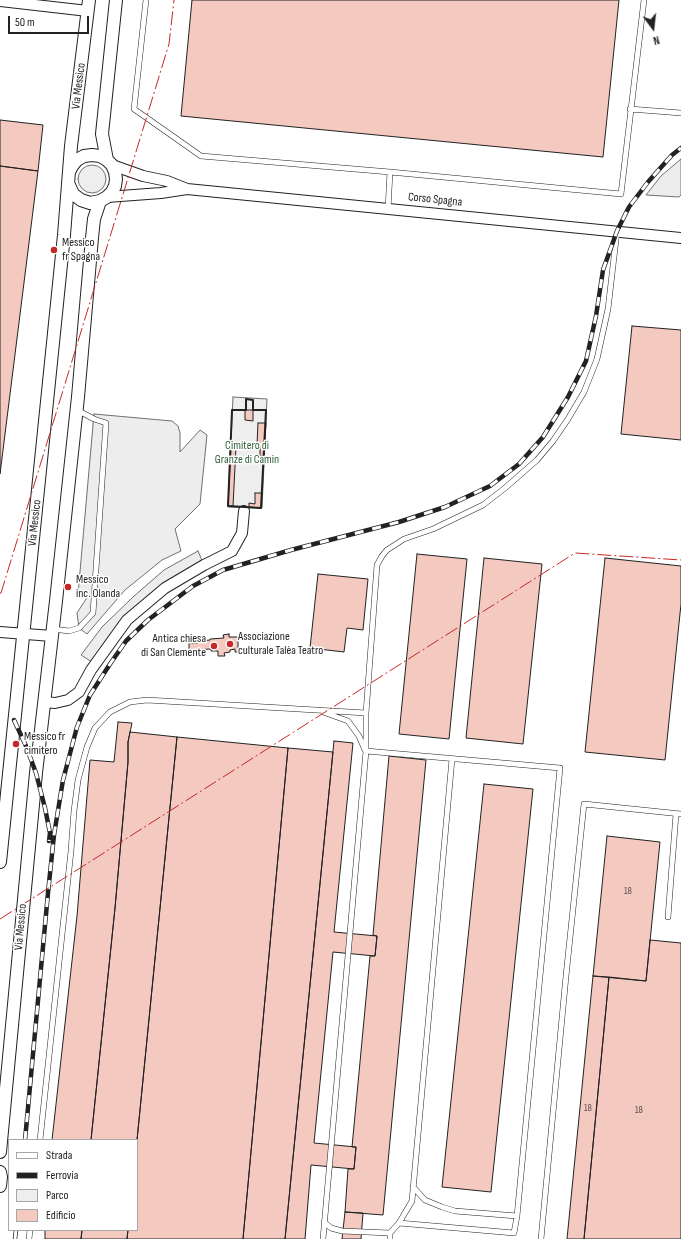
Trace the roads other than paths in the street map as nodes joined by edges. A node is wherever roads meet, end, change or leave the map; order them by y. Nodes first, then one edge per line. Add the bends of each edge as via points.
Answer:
1 (116, 0) edge
2 (146, 0) edge
3 (644, 0) edge
4 (0, 1) edge
5 (89, 6) edge
6 (630, 109) junction
7 (681, 113) edge
8 (109, 163) junction
9 (390, 172) junction
10 (69, 179) junction
11 (186, 189) junction
12 (104, 199) junction
13 (388, 209) junction
14 (617, 231) junction
15 (681, 238) edge
16 (77, 410) junction
17 (244, 511) dead end
18 (0, 632) edge
19 (52, 633) junction
20 (24, 634) junction
21 (44, 702) junction
22 (319, 711) junction
23 (366, 713) junction
24 (366, 751) junction
25 (452, 759) junction
26 (679, 814) edge
27 (0, 862) edge
28 (668, 917) dead end
29 (40, 1139) edge
30 (0, 1152) edge
31 (0, 1172) edge
32 (0, 1186) edge
33 (413, 1187) junction
34 (517, 1216) junction
35 (324, 1222) junction
36 (399, 1223) junction
37 (390, 1236) edge
38 (323, 1239) edge
39 (541, 1239) edge

1 - 8 street, Via Messico via 102,134
2 - 9 lane via 134,109 201,156
3 - 6 lane
4 - 5 street
5 - 10 street, Via Messico
6 - 7 lane
6 - 9 lane via 621,194
8 - 10 street via 100,156 84,156 72,166
8 - 11 street, Corso Spagna
8 - 12 street, Via Messico via 116,179 112,192
9 - 13 lane
10 - 12 street via 73,194 81,200 90,203
10 - 20 street, Via Messico
11 - 12 street, Corso Spagna
11 - 13 street, Corso Spagna
12 - 16 street, Via Messico via 94,219
13 - 14 street, Corso Spagna
14 - 15 street, Corso Spagna
14 - 23 lane via 608,308 597,359 584,392 553,441 537,460 483,505 433,529 404,539 387,550 377,565
16 - 19 street, Via Messico
16 - 19 lane via 106,423 93,613 79,628
17 - 21 street via 242,534 232,551 164,588 127,620 91,670 79,692 68,700
18 - 20 street
19 - 20 street
19 - 21 street, Via Messico
20 - 27 street, Via Messico
21 - 30 street, Via Messico
22 - 23 lane
22 - 24 lane via 348,721
22 - 29 lane via 147,700 130,702 110,712 95,728 78,780
23 - 24 lane
24 - 25 lane
24 - 35 lane
25 - 33 lane
25 - 34 lane via 560,768
26 - 28 lane
26 - 39 lane via 584,804
31 - 32 street
33 - 34 lane via 425,1200 455,1211
33 - 36 lane via 412,1202
34 - 36 lane via 514,1233
35 - 37 lane via 331,1228 342,1231
35 - 38 lane
36 - 37 lane

